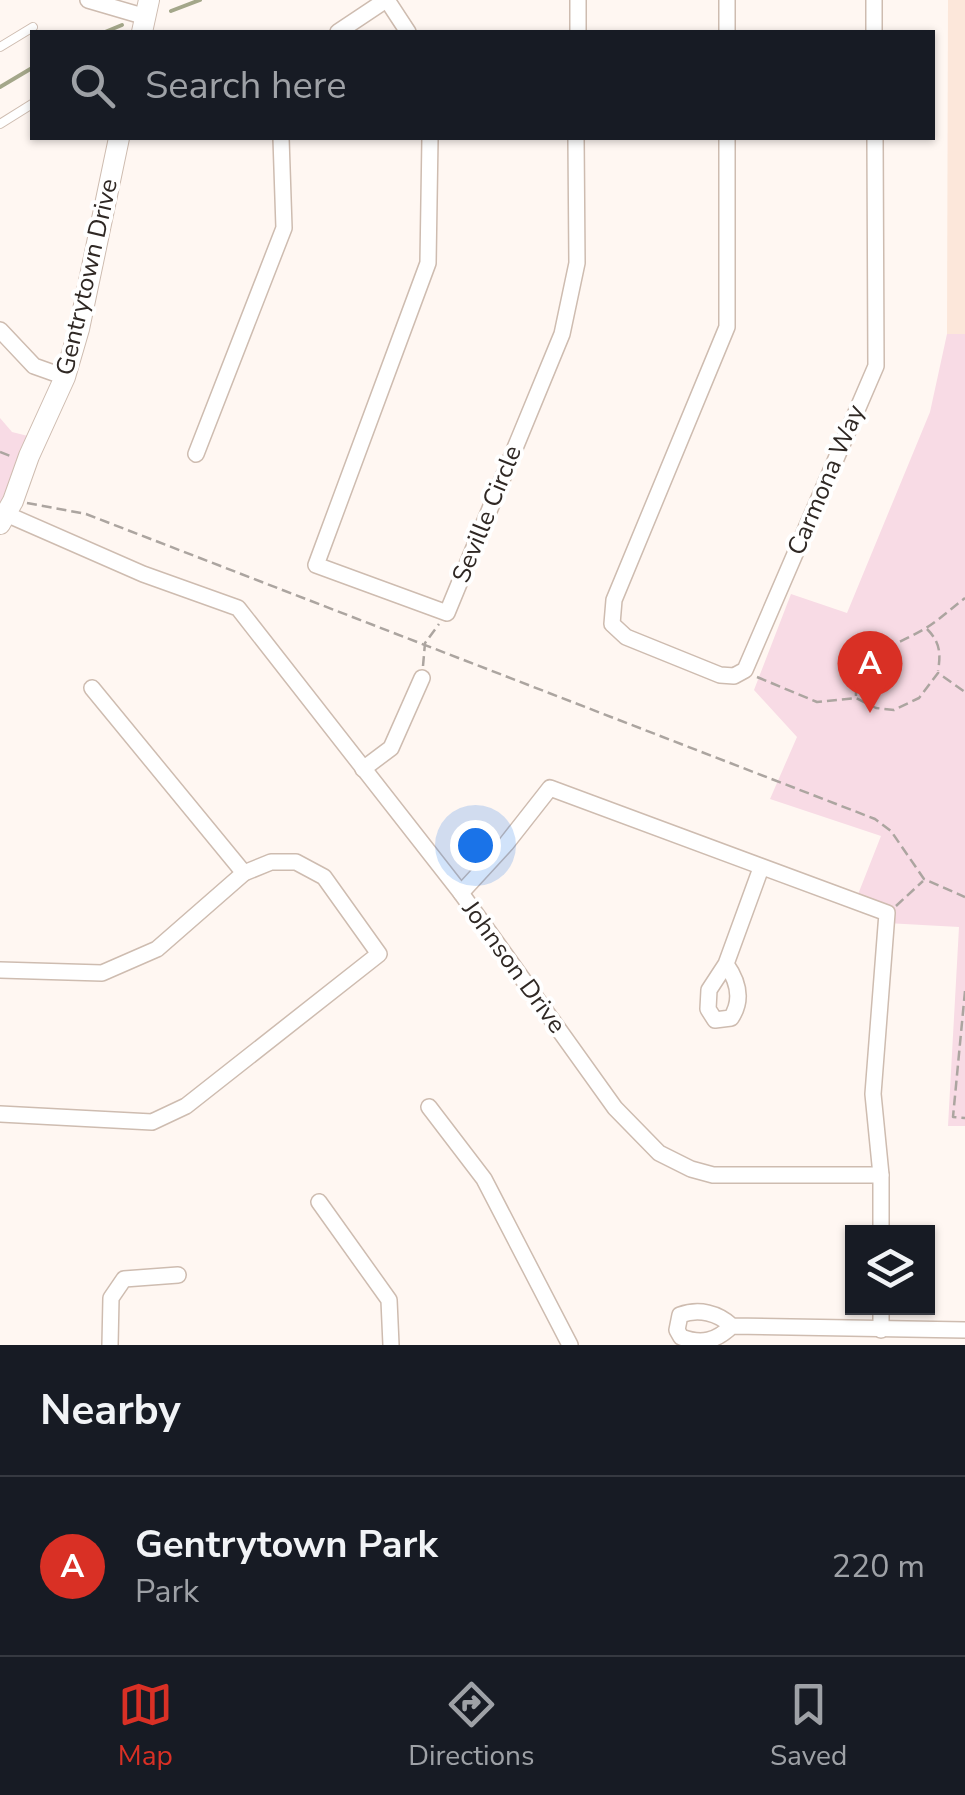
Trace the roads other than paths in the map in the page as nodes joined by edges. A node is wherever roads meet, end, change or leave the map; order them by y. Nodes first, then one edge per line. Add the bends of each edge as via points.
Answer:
1 (88, 0) edge
2 (387, 0) edge
3 (578, 0) edge
4 (727, 0) edge
5 (874, 0) edge
6 (146, 17) edge
7 (33, 27) dead end
8 (341, 30) edge
9 (407, 30) edge
10 (578, 30) edge
11 (727, 30) edge
12 (874, 30) edge
13 (0, 48) edge
14 (30, 105) edge
15 (0, 124) edge
16 (119, 140) edge
17 (281, 140) edge
18 (430, 140) edge
19 (576, 140) edge
20 (727, 140) edge
21 (874, 140) edge
22 (0, 330) edge
23 (65, 377) junction
24 (196, 454) dead end
25 (6, 513) edge
26 (422, 678) road end
27 (92, 688) dead end
28 (363, 769) junction
29 (761, 868) junction
30 (244, 873) junction
31 (461, 893) junction
32 (726, 964) dead end
33 (0, 970) edge
34 (430, 1107) dead end
35 (0, 1114) edge
36 (882, 1175) junction
37 (319, 1202) dead end
38 (882, 1225) edge
39 (178, 1275) dead end
40 (882, 1315) edge
41 (732, 1326) dead end
42 (882, 1330) junction
43 (965, 1330) edge
44 (110, 1345) edge
45 (391, 1345) edge
46 (570, 1345) edge

1 - 6 street
2 - 8 street
2 - 9 street
3 - 10 street
4 - 11 street
5 - 12 street
7 - 13 lane
14 - 15 lane
16 - 23 street, Gentrytown Drive
17 - 24 street via 284,228
18 - 19 street, Seville Circle via 428,263 316,565 446,614 562,334 577,263
20 - 21 street, Carmona Way via 727,327 614,600 612,624 626,637 734,676 745,670 876,366
22 - 23 street via 34,366
23 - 25 street, Gentrytown Drive
25 - 28 street, Johnson Drive via 238,608
26 - 28 street via 391,748
27 - 30 street
28 - 31 street, Johnson Drive
29 - 31 street via 550,788
29 - 32 street
29 - 36 street via 887,913 873,1094
30 - 33 street via 157,948 102,973
30 - 35 street via 271,862 296,862 324,877 378,954 186,1106 152,1122
31 - 36 street, Johnson Drive via 616,1108 659,1153 712,1175
34 - 46 street via 484,1179
36 - 38 street
37 - 45 street via 388,1300
39 - 44 street via 124,1279 111,1298
40 - 42 street
41 - 42 street
42 - 43 street

